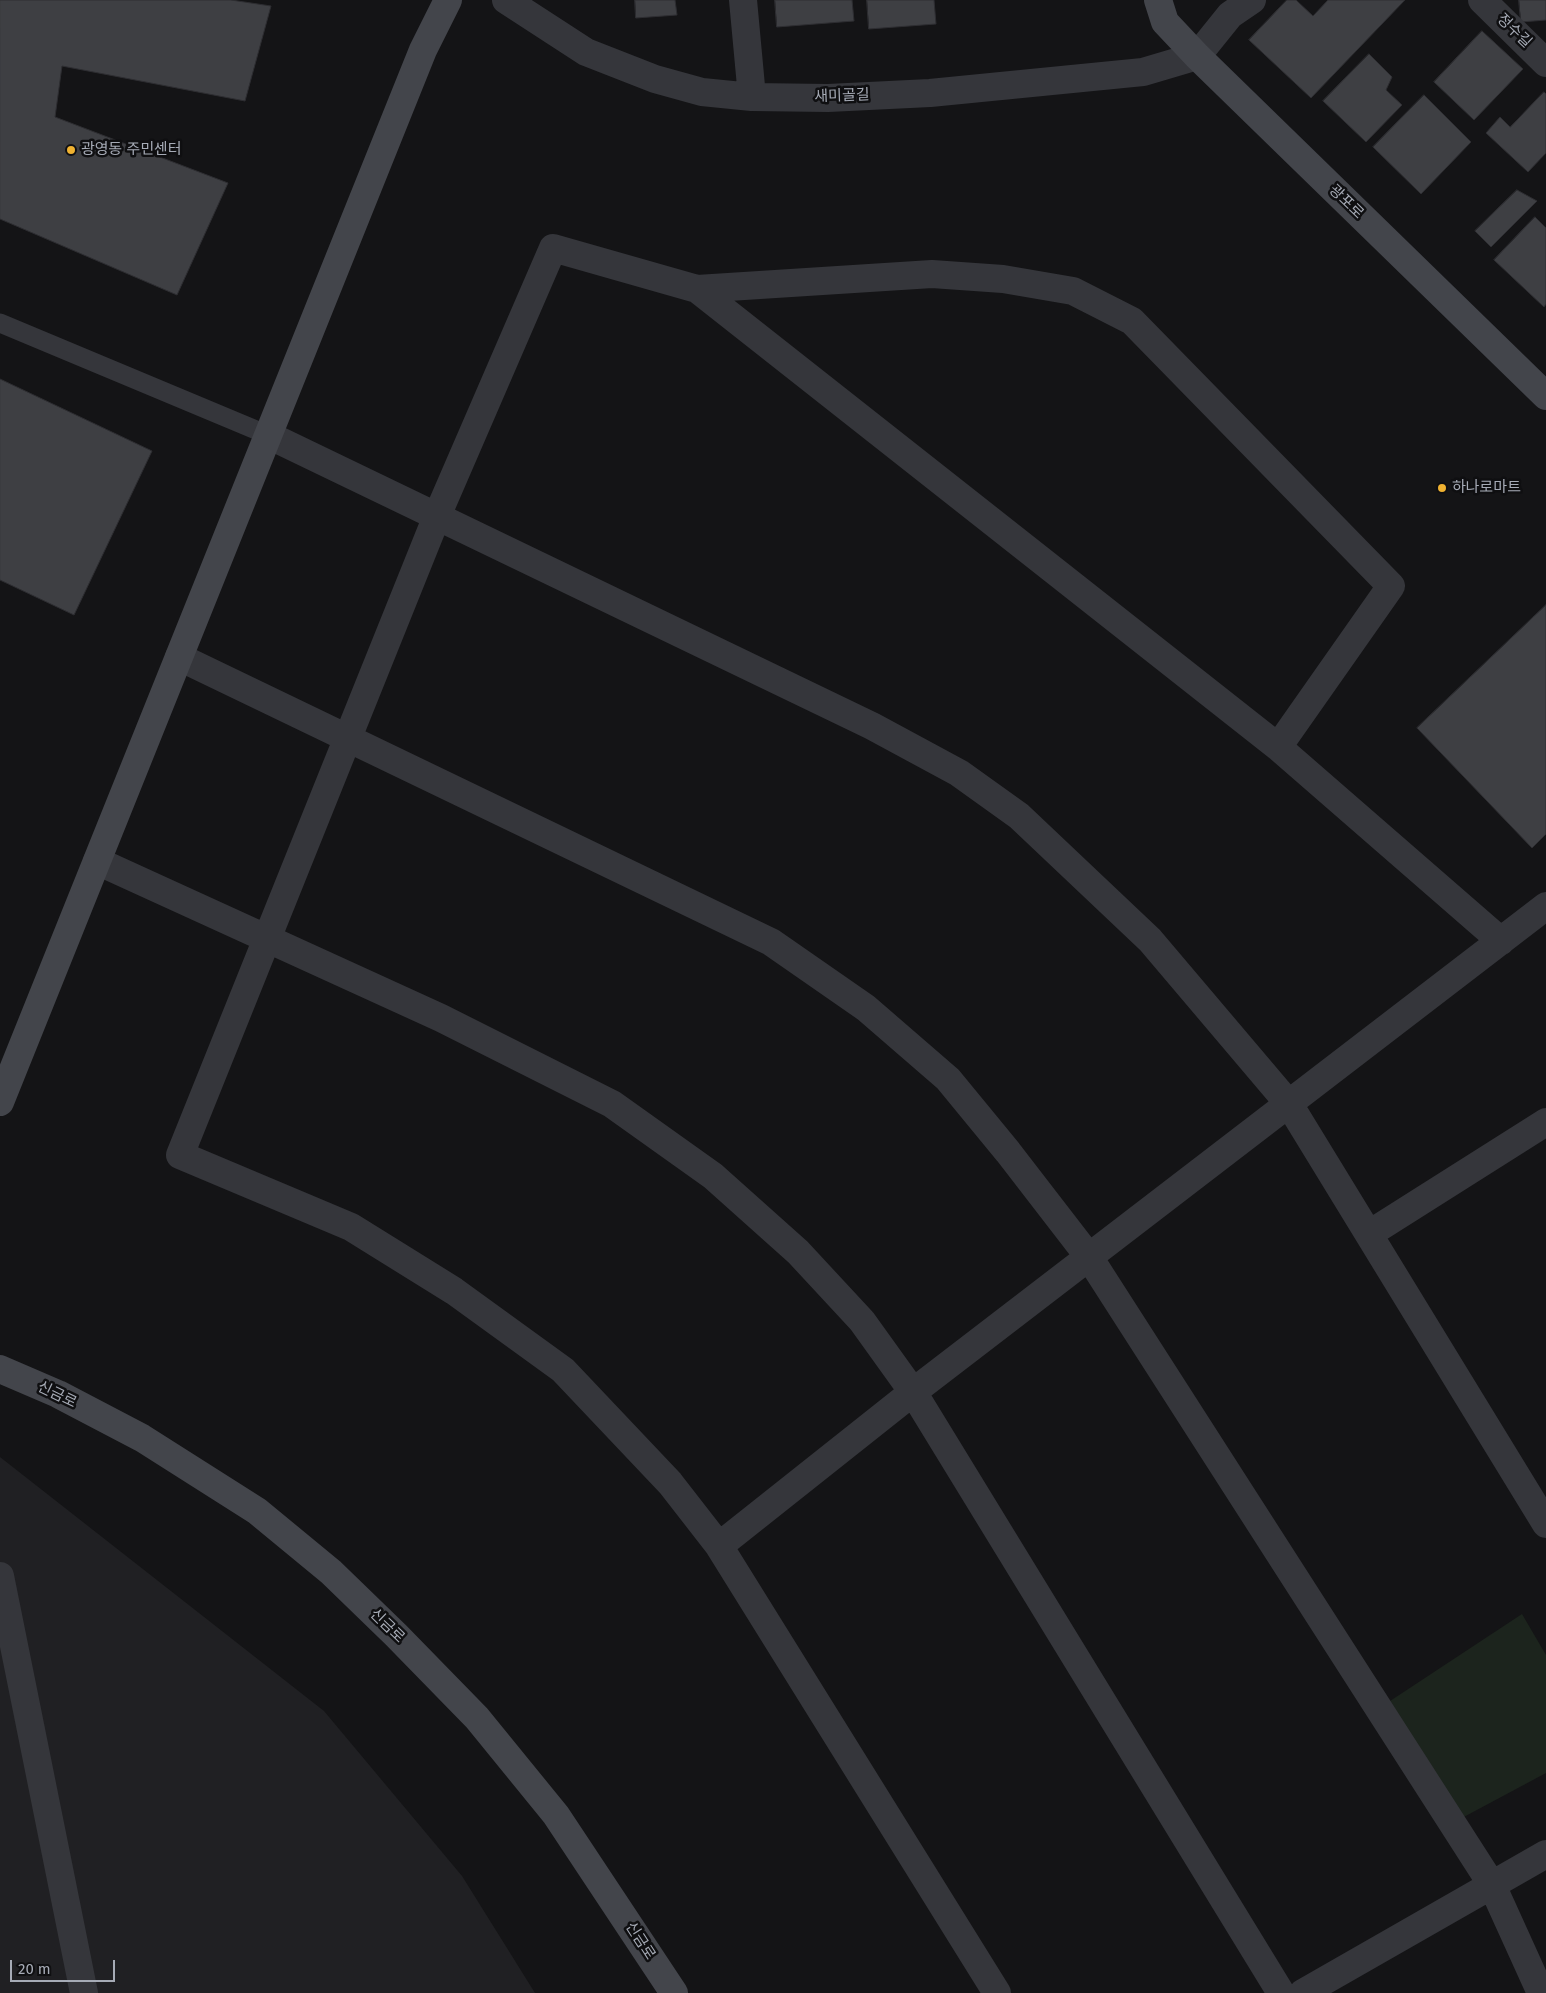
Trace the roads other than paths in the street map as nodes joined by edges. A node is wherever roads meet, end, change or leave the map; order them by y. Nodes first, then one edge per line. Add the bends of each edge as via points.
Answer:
1 (448, 0) edge
2 (506, 0) edge
3 (743, 0) edge
4 (1158, 0) edge
5 (1252, 0) edge
6 (1482, 0) edge
7 (1198, 56) junction
8 (1546, 62) edge
9 (752, 97) junction
10 (698, 289) junction
11 (0, 323) edge
12 (1546, 396) edge
13 (268, 435) junction
14 (437, 516) junction
15 (179, 657) junction
16 (346, 739) junction
17 (1278, 747) junction
18 (97, 861) junction
19 (1546, 906) edge
20 (266, 938) junction
21 (1500, 941) junction
22 (0, 1102) edge
23 (1289, 1104) junction
24 (1546, 1122) edge
25 (1368, 1234) junction
26 (1089, 1258) junction
27 (0, 1369) edge
28 (913, 1392) junction
29 (1546, 1524) edge
30 (719, 1546) junction
31 (0, 1576) edge
32 (1546, 1854) edge
33 (1492, 1885) junction
34 (84, 1993) edge
35 (674, 1993) edge
36 (997, 1993) edge
37 (1281, 1993) edge
38 (1303, 1993) edge
39 (1541, 1993) edge

1 - 13 street via 423,50
2 - 9 street, 새미골길 via 586,52 655,79 702,92
3 - 9 street
4 - 7 street, 광포로 via 1165,22
5 - 7 street via 1230,15
6 - 8 street, 정수길
7 - 9 street, 새미골길 via 1143,72 930,93
7 - 12 street, 광포로
10 - 14 street via 554,248
10 - 17 street
10 - 17 street via 932,274 1003,279 1073,291 1132,321 1391,586
11 - 13 lane
13 - 14 street
13 - 15 street
14 - 16 street
14 - 23 street via 872,726 959,774 1019,816 1150,940
15 - 16 street
15 - 18 street
16 - 20 street
16 - 26 street via 771,942 866,1008 948,1079
17 - 21 street
18 - 20 street
18 - 22 street
19 - 21 street
20 - 28 street via 441,1018 620,1109 713,1176 798,1252 862,1321
20 - 30 street via 180,1155 351,1226 454,1291 563,1370 670,1483
21 - 23 street
23 - 25 street
23 - 26 street
24 - 25 street
25 - 29 street
26 - 28 street
26 - 33 street
27 - 35 street, 신금로 via 58,1394 142,1438 257,1511 331,1572 476,1718 556,1815
28 - 30 street
28 - 37 street
30 - 36 street
31 - 34 street
32 - 33 street
33 - 38 street
33 - 39 street

